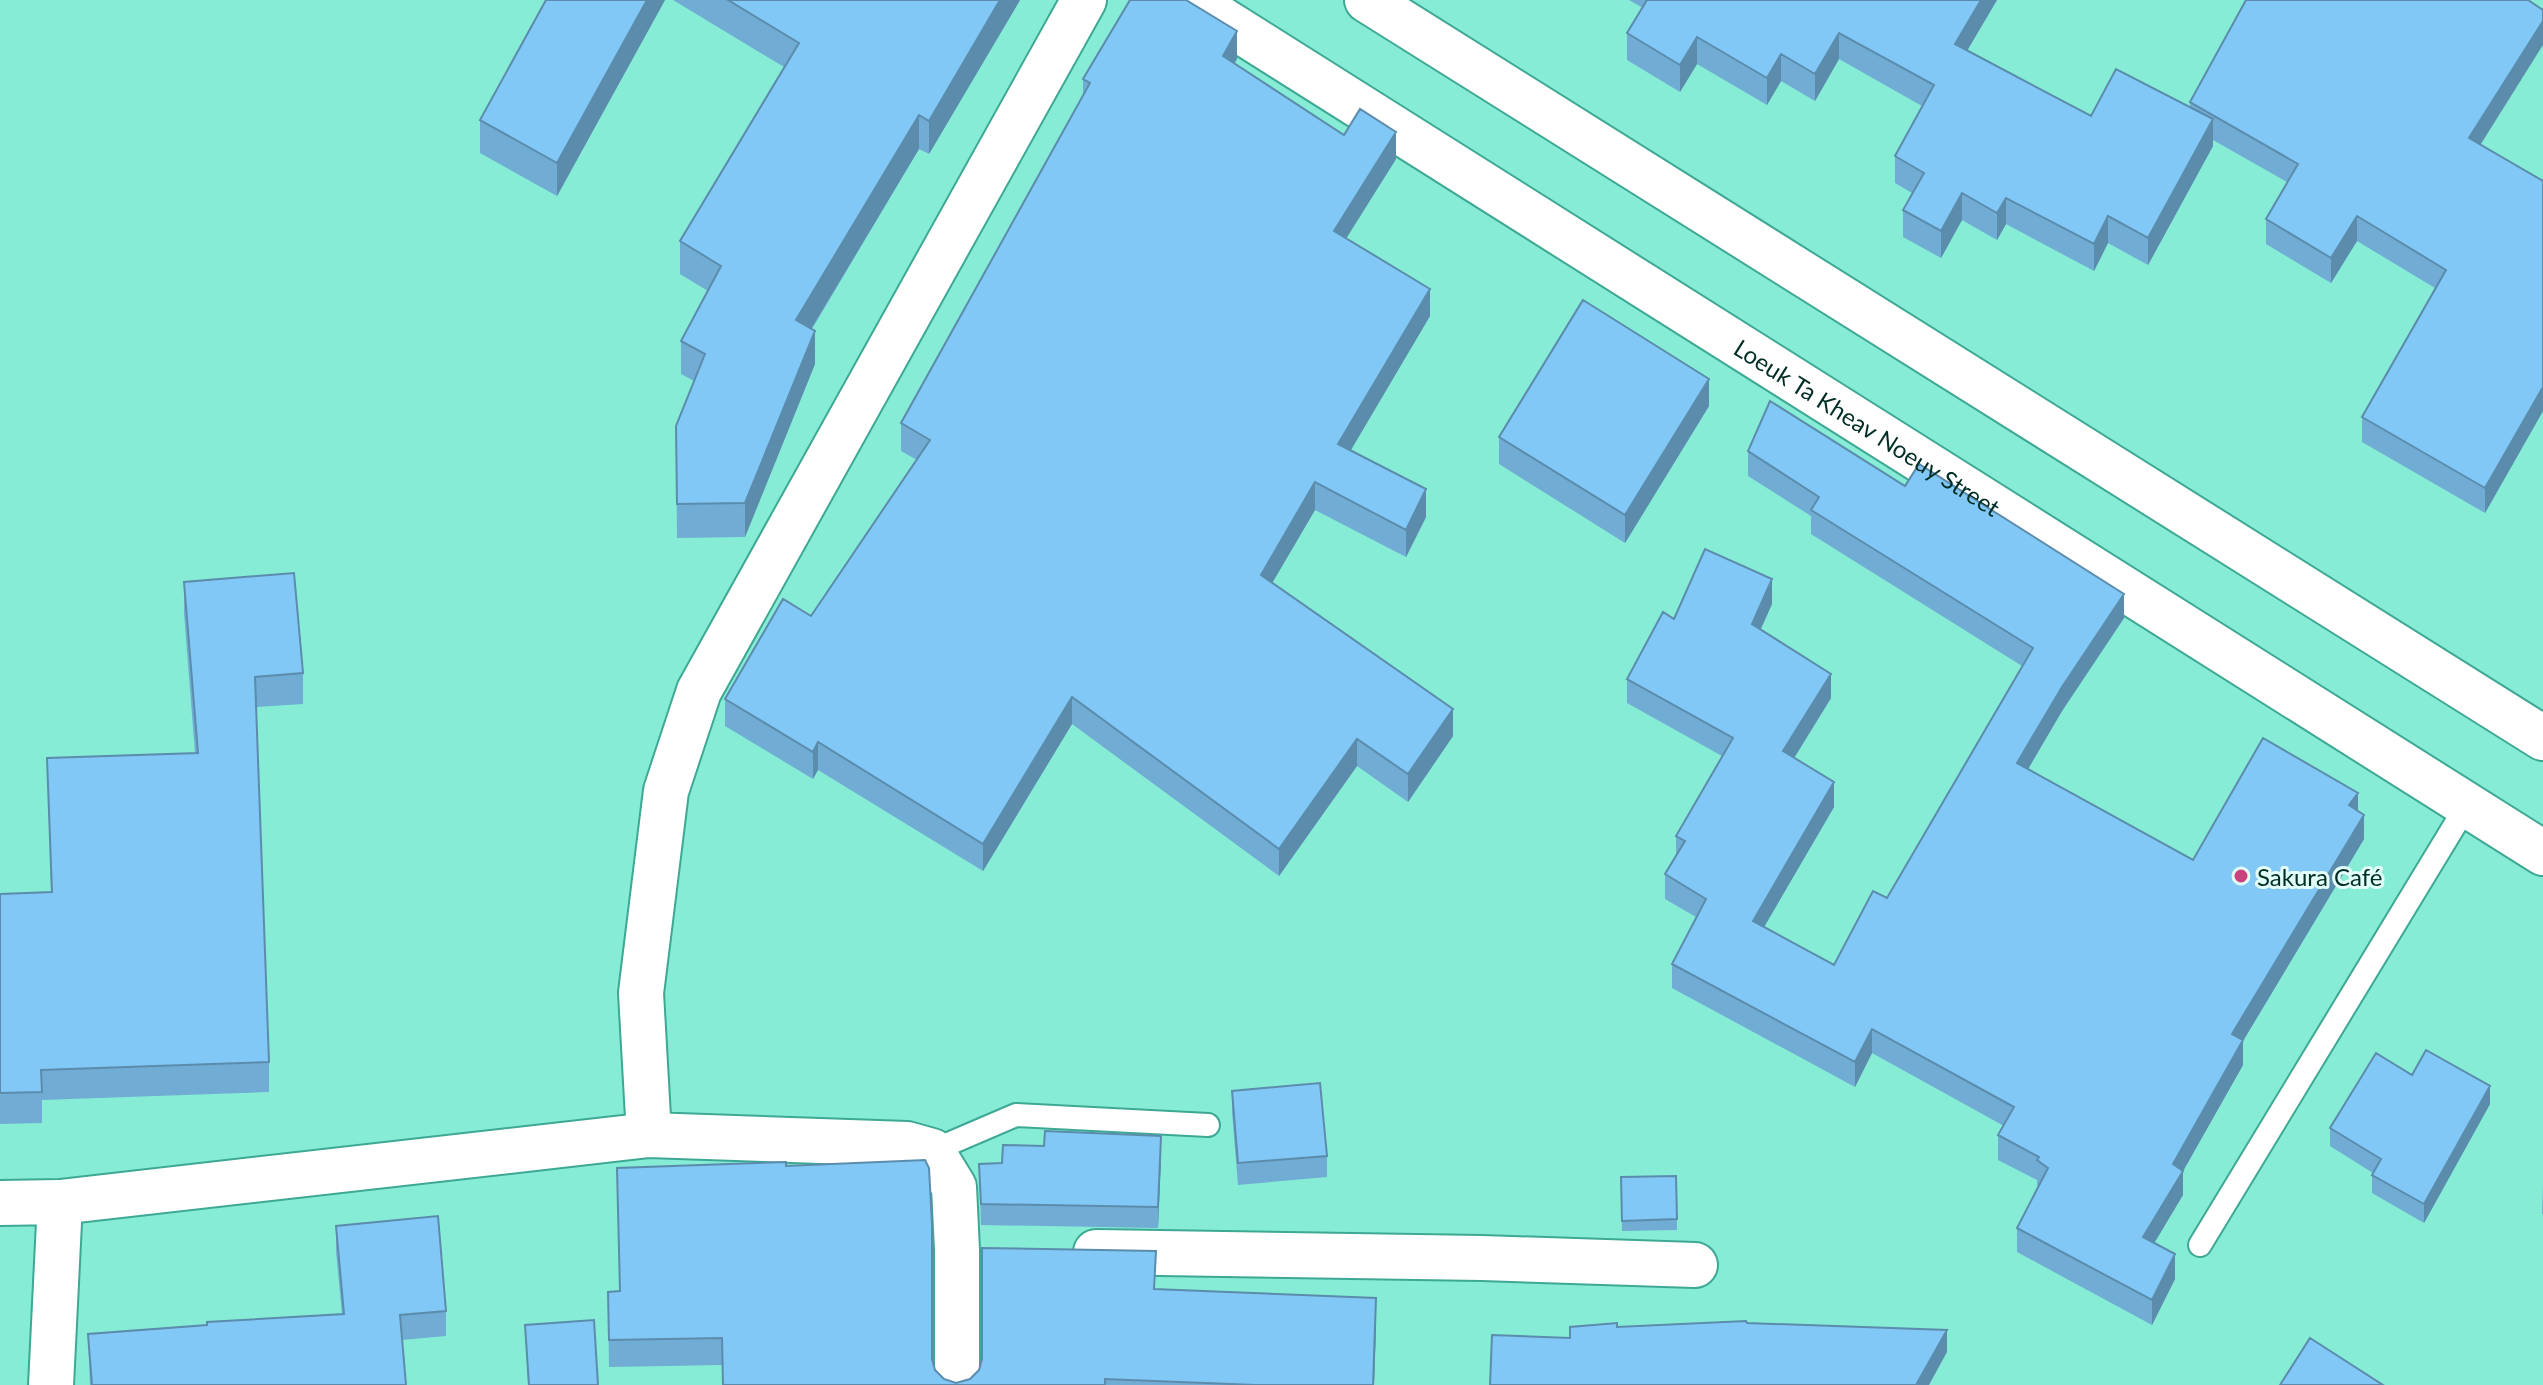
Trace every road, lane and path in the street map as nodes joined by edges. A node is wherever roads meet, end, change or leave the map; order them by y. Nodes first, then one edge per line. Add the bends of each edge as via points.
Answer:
1 (1084, 0) edge
2 (1191, 0) edge
3 (1367, 0) edge
4 (2543, 738) edge
5 (2467, 805) junction
6 (2543, 853) edge
7 (1208, 1125) dead end
8 (649, 1135) junction
9 (932, 1151) junction
10 (60, 1202) junction
11 (0, 1203) edge
12 (2200, 1245) dead end
13 (1052, 1252) edge
14 (1695, 1265) dead end
15 (51, 1385) edge
16 (957, 1385) edge

1 - 8 street via 699,691 666,791 641,993
2 - 5 street, Loeuk Ta Kheav Noeuy Street
3 - 4 street
5 - 6 street, Loeuk Ta Kheav Noeuy Street
5 - 12 lane
7 - 9 lane via 1016,1115
8 - 9 street via 907,1144
8 - 10 street
9 - 16 street via 954,1187 973,1250
10 - 11 street
10 - 15 street
13 - 14 street

